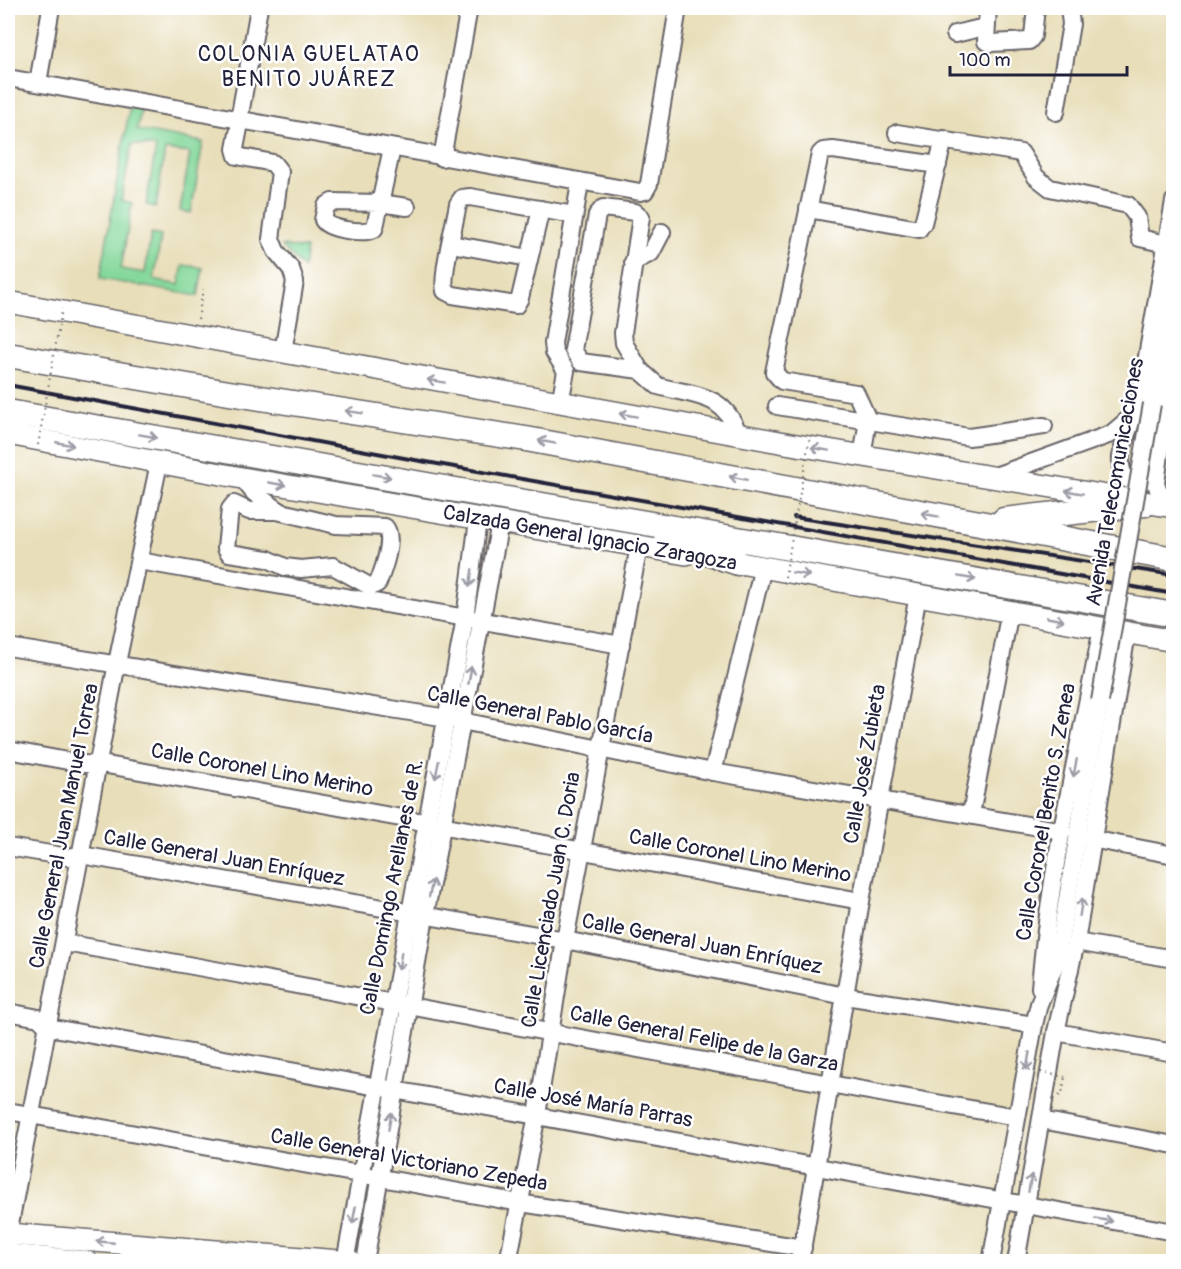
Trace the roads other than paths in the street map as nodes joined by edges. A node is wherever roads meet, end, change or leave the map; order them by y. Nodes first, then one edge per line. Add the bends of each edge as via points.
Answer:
1 (51, 8) edge
2 (259, 8) edge
3 (470, 8) edge
4 (678, 8) edge
5 (987, 8) edge
6 (1036, 8) edge
7 (1069, 8) edge
8 (985, 27) junction
9 (955, 34) dead end
10 (8, 78) edge
11 (38, 83) junction
12 (1056, 112) dead end
13 (239, 124) junction
14 (897, 133) dead end
15 (944, 139) junction
16 (392, 148) junction
17 (442, 158) junction
18 (938, 165) junction
19 (580, 183) junction
20 (1173, 201) edge
21 (407, 207) dead end
22 (541, 209) junction
23 (808, 209) junction
24 (574, 215) junction
25 (662, 232) dead end
26 (451, 244) junction
27 (1166, 244) junction
28 (529, 258) junction
29 (633, 262) junction
30 (1173, 270) edge
31 (8, 302) edge
32 (283, 352) junction
33 (1173, 354) edge
34 (8, 355) edge
35 (640, 370) junction
36 (560, 402) junction
37 (777, 406) dead end
38 (1144, 407) junction
39 (8, 412) edge
40 (868, 420) junction
41 (1044, 426) dead end
42 (8, 434) edge
43 (739, 435) junction
44 (1167, 442) edge
45 (862, 457) junction
46 (159, 463) junction
47 (1157, 468) junction
48 (983, 476) junction
49 (242, 478) junction
50 (546, 504) junction
51 (1145, 504) junction
52 (1173, 505) edge
53 (397, 506) junction
54 (281, 512) junction
55 (478, 519) junction
56 (966, 522) junction
57 (500, 523) junction
58 (332, 524) junction
59 (639, 546) junction
60 (475, 550) junction
61 (492, 552) junction
62 (1173, 559) edge
63 (139, 561) junction
64 (738, 563) junction
65 (285, 567) junction
66 (763, 567) junction
67 (323, 568) junction
68 (240, 579) junction
69 (918, 595) junction
70 (376, 603) junction
71 (1010, 611) junction
72 (1173, 615) edge
73 (473, 619) junction
74 (1102, 628) junction
75 (1127, 633) junction
76 (1173, 641) edge
77 (621, 645) junction
78 (8, 647) edge
79 (117, 663) junction
80 (1093, 674) junction
81 (1119, 678) junction
82 (1100, 701) joint
83 (454, 720) junction
84 (8, 750) edge
85 (599, 750) junction
86 (98, 763) junction
87 (713, 772) junction
88 (882, 800) junction
89 (971, 814) junction
90 (427, 822) junction
91 (444, 826) junction
92 (1063, 831) junction
93 (1092, 839) junction
94 (8, 847) edge
95 (582, 850) junction
96 (81, 855) junction
97 (1173, 855) edge
98 (861, 902) junction
99 (408, 914) junction
100 (425, 916) junction
101 (565, 940) junction
102 (1076, 942) junction
103 (65, 943) junction
104 (1173, 959) edge
105 (1058, 960) junction
106 (845, 996) junction
107 (402, 1003) junction
108 (1039, 1004) junction
109 (1061, 1005) junction
110 (8, 1012) edge
111 (1034, 1025) junction
112 (48, 1026) junction
113 (1056, 1032) junction
114 (551, 1033) junction
115 (1173, 1053) edge
116 (831, 1086) junction
117 (378, 1087) junction
118 (395, 1091) junction
119 (8, 1111) edge
120 (29, 1115) junction
121 (537, 1115) junction
122 (1017, 1117) junction
123 (1041, 1120) junction
124 (1173, 1145) edge
125 (816, 1166) junction
126 (362, 1175) junction
127 (380, 1179) junction
128 (1002, 1201) junction
129 (520, 1203) junction
130 (1026, 1206) junction
131 (1173, 1232) edge
132 (8, 1234) edge
133 (8, 1255) edge
134 (802, 1255) edge
135 (251, 1257) edge
136 (85, 1261) edge
137 (345, 1261) edge
138 (352, 1262) edge
139 (365, 1262) edge
140 (508, 1262) edge
141 (991, 1262) edge
142 (1016, 1262) edge

1 - 11 street
2 - 13 street
3 - 17 street
4 - 19 street via 649,184 645,191 635,192
5 - 8 street
6 - 8 street via 1029,41 988,42 984,39
7 - 12 street via 1071,24
8 - 9 street
10 - 11 street
11 - 13 street
13 - 16 street
13 - 32 street via 237,156 273,163 280,172 271,239 295,281
14 - 15 street
15 - 18 street
15 - 27 street via 1021,153 1036,177 1050,188 1128,205 1137,218 1140,238
16 - 17 street
16 - 21 street via 380,203
17 - 19 street
18 - 23 street via 823,151
18 - 23 street via 919,229
19 - 24 street
20 - 27 street, Avenida Telecomunicaciones
22 - 24 street
22 - 26 street via 462,198
22 - 28 street
23 - 40 street via 781,329 775,376 782,381 856,393
24 - 36 street via 553,343 566,371
25 - 29 street via 651,253
26 - 28 street
26 - 28 street via 445,291 507,306 518,302
27 - 38 street, Avenida Telecomunicaciones via 1140,397
29 - 35 street via 623,333 630,357
29 - 35 street via 640,215 600,209 572,345 581,362
30 - 38 street, Avenida Telecomunicaciones
31 - 32 main road
36 -> 32 main road
33 - 44 street, Avenida Telecomunicaciones
56 -> 34 highway via 526,438
35 - 43 street via 658,386 717,401 733,420
43 -> 36 main road
37 - 40 street
38 - 47 street via 1121,456 1124,472 1130,480 1140,482 1149,479
38 - 48 street, Avenida Telecomunicaciones via 1111,434 1010,472
38 - 82 street, Avenida Telecomunicaciones, bridge
39 -> 50 highway, Calzada General Ignacio Zaragoza
40 - 41 street via 969,437
40 - 45 street
42 -> 46 main road, Calzada General Ignacio Zaragoza
45 -> 43 main road
44 - 47 street, Avenida Telecomunicaciones
45 - 48 main road
46 - 49 main road, Calzada General Ignacio Zaragoza
46 - 63 street, Calle General Juan Manuel Torrea
47 - 52 street, Avenida Telecomunicaciones via 1157,488
51 -> 48 main road
49 -> 53 main road, Calzada General Ignacio Zaragoza
49 - 54 street via 254,493
50 - 64 highway
50 -> 72 highway, Calzada General Ignacio Zaragoza
51 - 52 main road
51 - 56 highway
53 - 55 main road, Calzada General Ignacio Zaragoza
53 - 58 street via 379,518 344,516
54 - 58 street
54 - 65 street via 249,511 234,504 230,509 226,548 231,554 268,559
55 - 57 main road, Calzada General Ignacio Zaragoza
55 - 60 street, Calle Domingo Arellanes de R.
56 - 62 highway
57 - 59 main road, Calzada General Ignacio Zaragoza
57 - 61 street, Calle Domingo Arellanes de R.
58 - 67 street via 385,527 388,543 379,581 374,586 333,566
59 - 64 main road, Calzada General Ignacio Zaragoza
59 - 77 street, Calle Licenciado Juan C. Doria
60 - 61 street
60 -> 73 street, Calle Domingo Arellanes de R.
61 - 73 street, Calle Domingo Arellanes de R.
63 - 68 street
63 - 79 street, Calle General Juan Manuel Torrea
64 - 66 main road, Calzada General Ignacio Zaragoza
65 - 67 street
65 - 68 street
66 -> 69 main road, Calzada General Ignacio Zaragoza
66 - 87 street
67 - 70 street via 345,584 366,591
68 - 70 street
69 - 71 main road, Calzada General Ignacio Zaragoza
69 - 88 street, Calle José Zubieta
70 - 73 street
71 -> 74 main road, Calzada General Ignacio Zaragoza
71 - 89 street
73 - 77 street
73 - 83 street, Calle Domingo Arellanes de R.
74 - 75 main road, Calzada General Ignacio Zaragoza
74 - 80 street, Calle Coronel Benito S. Zenea
75 - 76 main road, Calzada General Ignacio Zaragoza
75 - 81 street, Calle Coronel Benito S. Zenea
77 - 85 street, Calle Licenciado Juan C. Doria
78 - 79 street, Calle General Pablo García
79 - 83 street, Calle General Pablo García
79 - 86 street, Calle General Juan Manuel Torrea
80 - 81 street via 1107,669
80 -> 92 street, Calle Coronel Benito S. Zenea
81 - 93 street, Calle Coronel Benito S. Zenea
82 - 105 street, Calle Coronel Benito S. Zenea
83 - 85 street, Calle General Pablo García
83 -> 90 street, Calle Domingo Arellanes de R.
83 - 91 street, Calle Domingo Arellanes de R.
84 - 86 street, Calle Coronel Lino Merino
85 - 87 street, Calle General Pablo García
85 - 95 street, Calle Licenciado Juan C. Doria
86 - 90 street, Calle Coronel Lino Merino
86 - 96 street, Calle General Juan Manuel Torrea
87 - 88 street, Calle General Pablo García
88 - 89 street, Calle General Pablo García
88 - 98 street, Calle José Zubieta
89 - 92 street, Calle General Pablo García
90 - 91 street, Calle Coronel Lino Merino
90 - 99 street, Calle Domingo Arellanes de R.
91 - 95 street, Calle Coronel Lino Merino
100 -> 91 street, Calle Domingo Arellanes de R.
92 - 108 street, Calle Coronel Benito S. Zenea
93 - 97 street
102 -> 93 street, Calle Coronel Benito S. Zenea
94 - 96 street, Calle General Juan Enríquez via 68,857
95 - 98 street, Calle Coronel Lino Merino
95 - 101 street, Calle Licenciado Juan C. Doria
96 - 99 street, Calle General Juan Enríquez
96 - 103 street, Calle General Juan Manuel Torrea
98 - 106 street, Calle José Zubieta
99 - 100 street, Calle General Juan Enríquez
99 -> 107 street, Calle Domingo Arellanes de R.
100 - 101 street, Calle General Juan Enríquez
100 - 107 street, Calle Domingo Arellanes de R.
101 - 106 street, Calle General Juan Enríquez
101 - 114 street, Calle Licenciado Juan C. Doria
102 - 104 street
102 - 109 street, Calle Coronel Benito S. Zenea
103 - 107 street, Calle General Felipe de la Garza
103 - 112 street, Calle General Juan Manuel Torrea
105 - 108 street, Calle Coronel Benito S. Zenea
105 - 109 street, Calle Coronel Benito S. Zenea
106 - 111 street, Calle General Juan Enríquez
106 - 116 street, Calle José Zubieta
107 - 114 street, Calle General Felipe de la Garza
107 - 117 street, Calle Domingo Arellanes de R.
107 - 118 street, Calle Domingo Arellanes de R.
108 - 111 street, Calle Coronel Benito S. Zenea
109 - 113 street, Calle Coronel Benito S. Zenea
110 - 112 street, Calle José María Parras via 39,1018
111 -> 122 street, Calle Coronel Benito S. Zenea
112 - 117 street, Calle José María Parras
112 - 120 street, Calle General Juan Manuel Torrea
113 - 115 street
113 - 123 street, Calle Coronel Benito S. Zenea
114 - 116 street, Calle General Felipe de la Garza
114 - 121 street, Calle Licenciado Juan C. Doria
116 - 122 street, Calle General Felipe de la Garza
116 - 125 street, Calle José Zubieta
117 - 118 street, Calle José María Parras
117 - 126 street, Calle Domingo Arellanes de R.
118 - 121 street, Calle José María Parras
127 -> 118 street, Calle Domingo Arellanes de R.
119 - 120 street, Calle General Victoriano Zepeda
120 - 126 street, Calle General Victoriano Zepeda
120 - 132 street, Calle General Juan Manuel Torrea
121 - 125 street, Calle José María Parras
121 - 129 street, Calle Licenciado Juan C. Doria
122 - 128 street, Calle Coronel Benito S. Zenea
123 - 124 street
130 -> 123 street, Calle Coronel Benito S. Zenea
125 - 128 street, Calle José María Parras
125 - 134 street, Calle José Zubieta
126 - 127 street, Calle General Victoriano Zepeda
126 -> 137 street, Calle Domingo Arellanes de R.
127 - 129 street, Calle General Victoriano Zepeda
127 - 139 street, Calle Domingo Arellanes de R.
128 - 130 street, Calle José María Parras
128 - 141 street, Calle Coronel Benito S. Zenea
129 - 134 street, Calle General Victoriano Zepeda
129 - 140 street, Calle Licenciado Juan C. Doria
130 -> 131 street, Calle José María Parras
130 - 142 street, Calle Coronel Benito S. Zenea
135 -> 132 main road
133 - 136 main road
135 - 137 main road
137 - 138 main road

